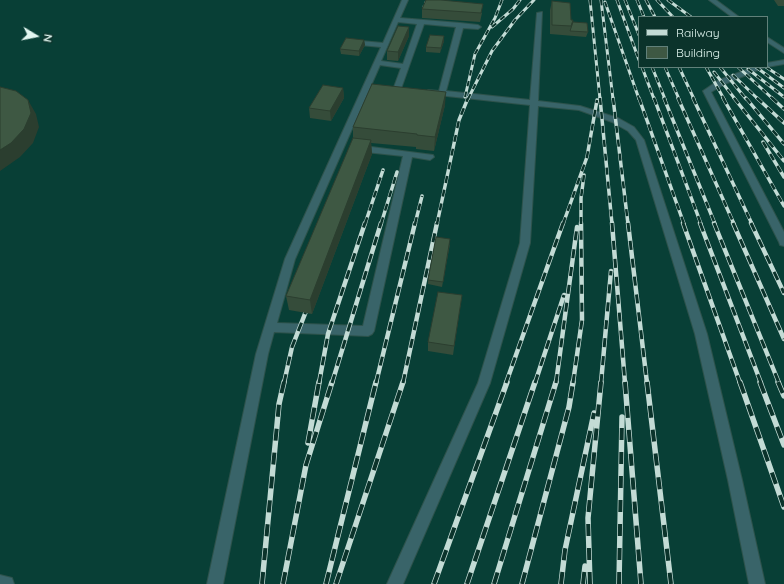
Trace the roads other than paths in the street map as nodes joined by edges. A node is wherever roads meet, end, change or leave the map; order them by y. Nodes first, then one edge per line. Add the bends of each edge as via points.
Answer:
1 (405, 0) edge
2 (712, 0) edge
3 (540, 13) dead end
4 (735, 16) edge
5 (396, 20) junction
6 (421, 23) junction
7 (460, 25) junction
8 (478, 26) edge
9 (768, 40) edge
10 (350, 42) edge
11 (385, 45) junction
12 (784, 51) edge
13 (784, 62) edge
14 (377, 63) junction
15 (405, 66) junction
16 (768, 66) edge
17 (758, 68) edge
18 (367, 86) junction
19 (390, 91) junction
20 (442, 93) junction
21 (533, 103) junction
22 (340, 146) junction
23 (408, 155) junction
24 (430, 157) dead end
25 (784, 242) edge
26 (271, 327) junction
27 (0, 583) edge
28 (6, 584) edge
29 (215, 584) edge
30 (395, 584) edge
31 (757, 584) edge

1 - 5 lane
2 - 4 lane
3 - 21 lane
5 - 6 lane
5 - 11 lane
6 - 7 lane
6 - 15 lane
7 - 8 lane
7 - 20 lane
9 - 12 lane
10 - 11 lane
11 - 14 lane
13 - 16 lane
14 - 15 lane
14 - 18 lane
15 - 19 lane
17 - 25 lane via 722,82 707,91
18 - 19 lane
18 - 22 lane
19 - 20 lane
20 - 21 lane
21 - 30 lane via 525,242 484,383
21 - 31 lane via 580,108 602,114 631,129 640,140 701,334 736,480
22 - 23 lane
22 - 26 lane via 290,259
23 - 24 lane
23 - 26 lane via 368,331
26 - 29 lane via 262,354
27 - 28 lane

